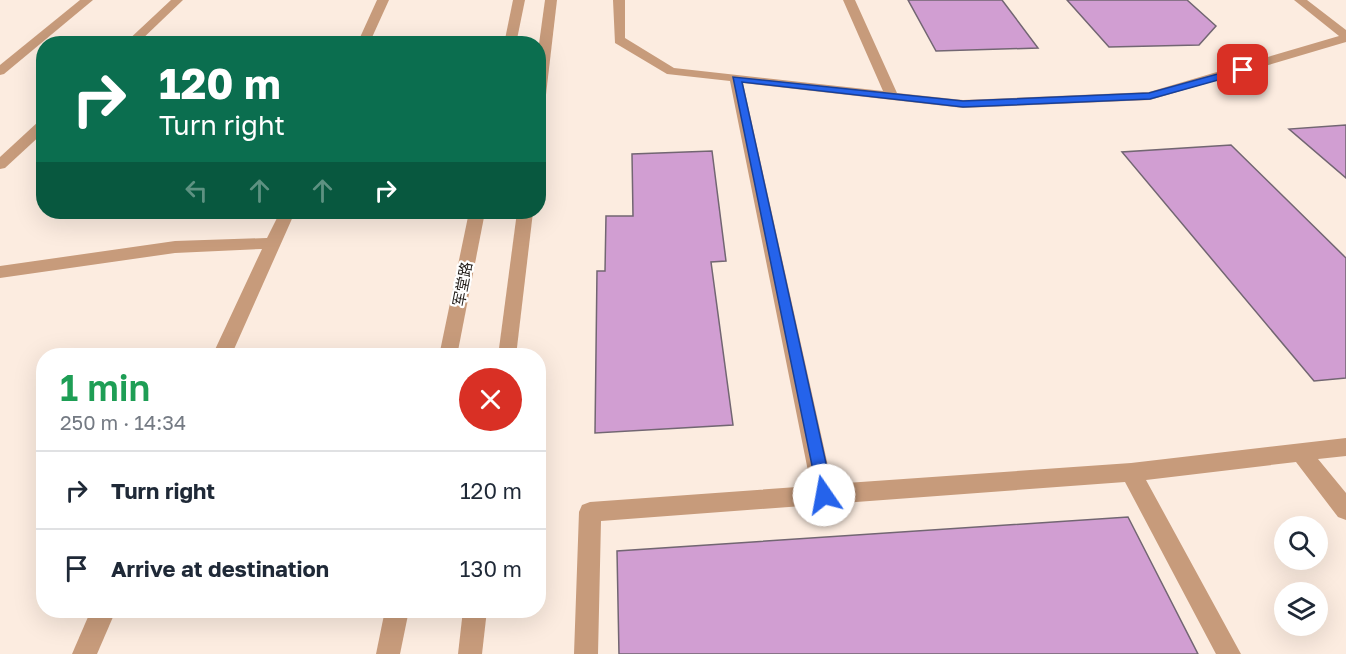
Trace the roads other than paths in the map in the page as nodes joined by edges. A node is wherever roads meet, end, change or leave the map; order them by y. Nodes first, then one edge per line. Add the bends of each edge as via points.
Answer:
1 (87, 0) edge
2 (177, 0) edge
3 (383, 0) edge
4 (519, 0) edge
5 (551, 0) edge
6 (619, 0) edge
7 (849, 0) edge
8 (1300, 0) edge
9 (41, 36) edge
10 (139, 36) edge
11 (367, 36) edge
12 (512, 36) edge
13 (1346, 37) edge
14 (36, 40) edge
15 (546, 40) edge
16 (2, 67) edge
17 (736, 79) junction
18 (892, 96) junction
19 (36, 131) edge
20 (0, 165) edge
21 (285, 219) edge
22 (476, 219) edge
23 (524, 219) edge
24 (273, 243) junction
25 (0, 272) edge
26 (226, 348) edge
27 (450, 348) edge
28 (508, 348) edge
29 (1346, 447) edge
30 (1301, 453) junction
31 (1131, 472) junction
32 (824, 495) junction
33 (1346, 510) edge
34 (100, 618) edge
35 (395, 618) edge
36 (474, 618) edge
37 (84, 654) edge
38 (388, 654) edge
39 (470, 654) edge
40 (586, 654) edge
41 (1229, 654) edge

1 - 9 street
2 - 10 street
3 - 11 street
4 - 12 street
5 - 15 street
6 - 17 street via 619,40 671,71
7 - 18 street
8 - 13 street
13 - 18 street via 1150,96 963,104
14 - 16 street
17 - 18 street
17 - 32 street
19 - 20 street
21 - 24 street
22 - 27 street, 军堂路
23 - 28 street
24 - 25 street via 175,247
24 - 26 street
29 - 30 street
30 - 31 street
30 - 33 street
31 - 32 street
31 - 41 street
32 - 40 street via 590,512
34 - 37 street
35 - 38 street
36 - 39 street

